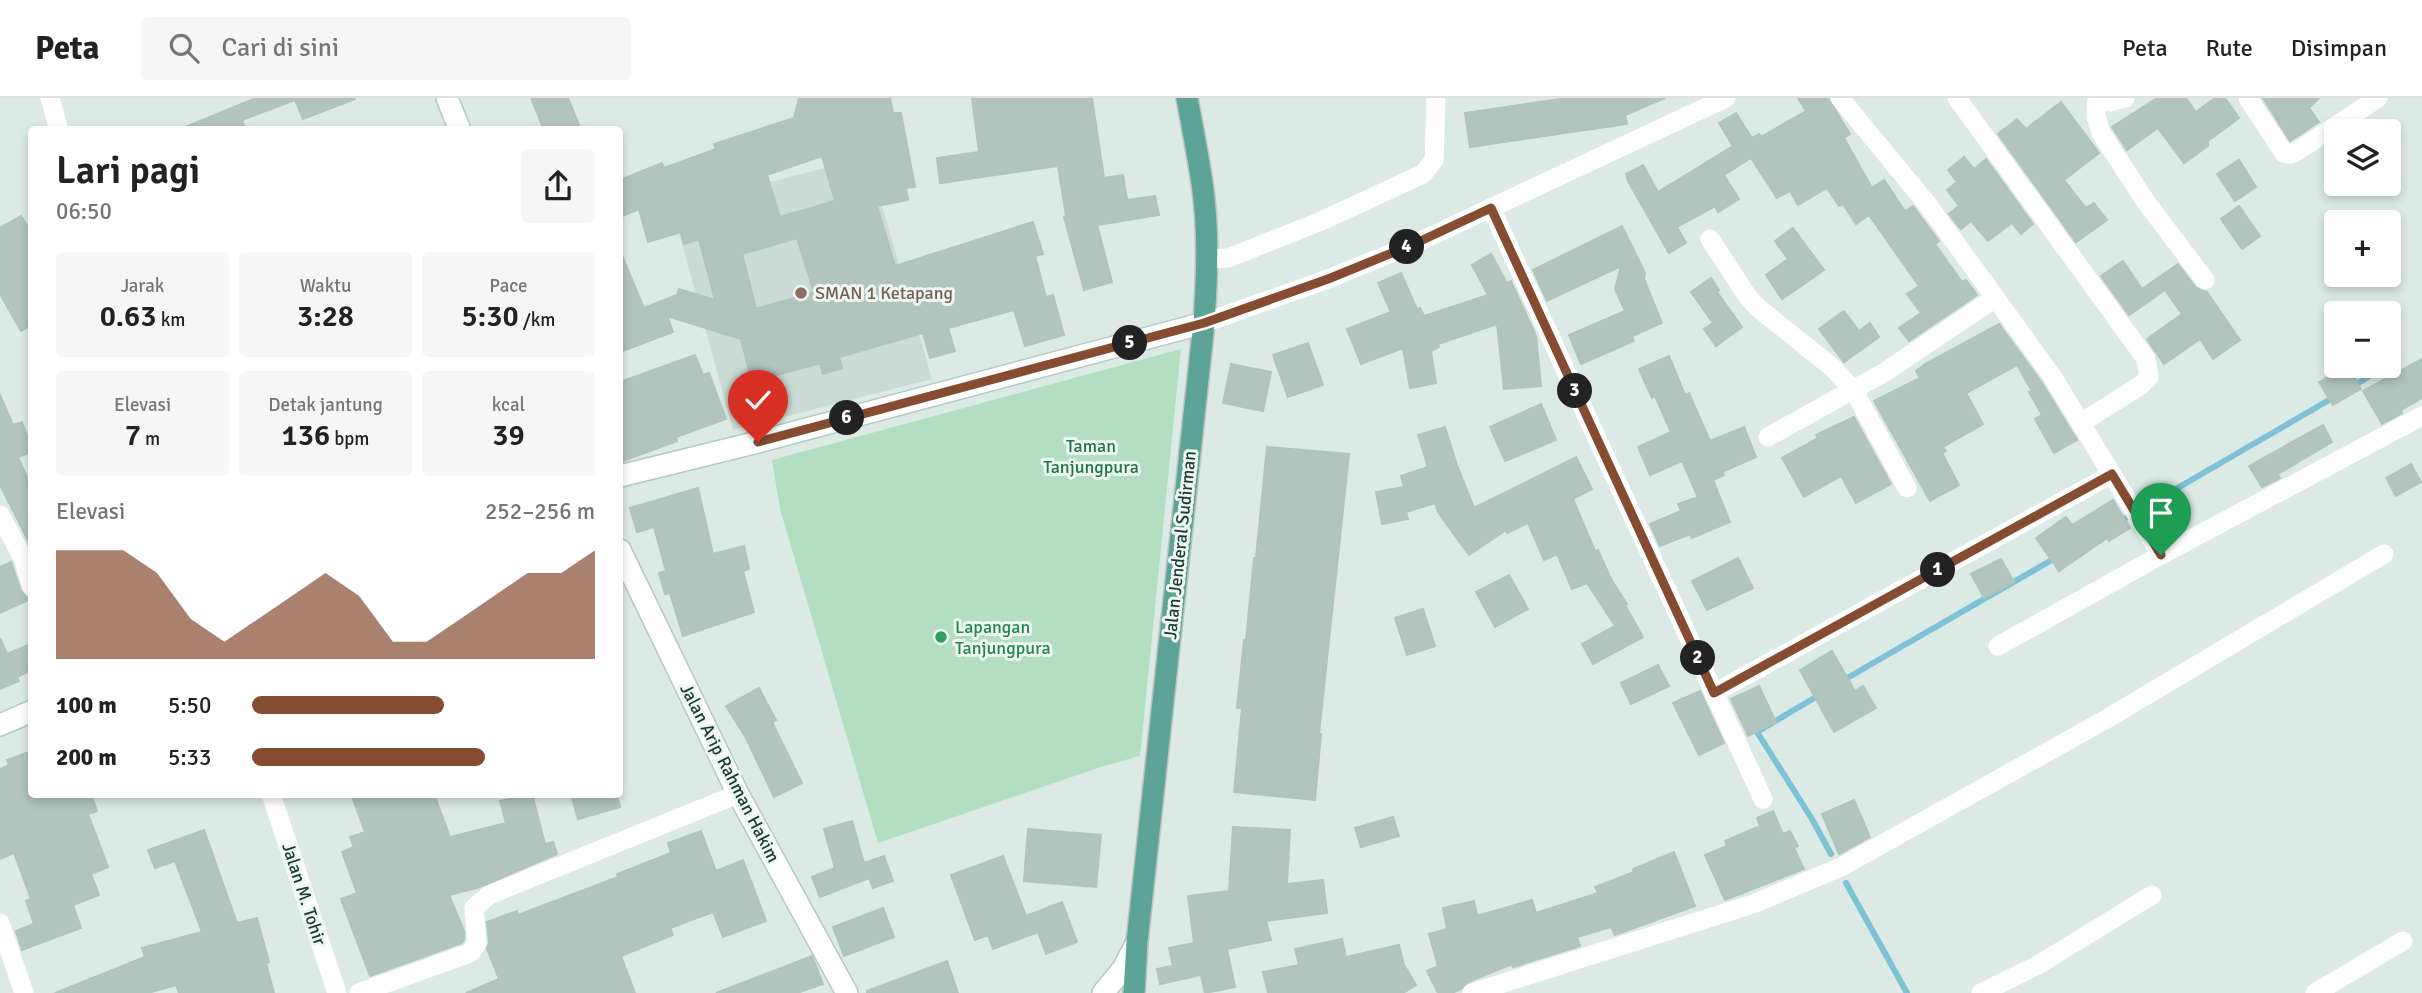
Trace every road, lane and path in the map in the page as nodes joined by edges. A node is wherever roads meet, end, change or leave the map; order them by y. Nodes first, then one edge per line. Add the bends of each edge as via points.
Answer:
1 (50, 98) edge
2 (447, 98) edge
3 (1187, 98) edge
4 (1436, 98) edge
5 (1726, 98) edge
6 (1840, 98) edge
7 (1957, 98) edge
8 (2098, 98) edge
9 (2124, 98) edge
10 (2248, 98) edge
11 (2378, 98) edge
12 (59, 126) edge
13 (458, 126) edge
14 (1491, 208) junction
15 (1710, 239) dead end
16 (1207, 259) junction
17 (2206, 280) dead end
18 (1995, 298) junction
19 (1204, 323) junction
20 (1854, 391) junction
21 (2422, 416) edge
22 (2081, 423) junction
23 (1768, 437) dead end
24 (2112, 474) junction
25 (623, 475) edge
26 (1907, 488) dead end
27 (0, 515) edge
28 (2384, 554) dead end
29 (2161, 555) junction
30 (623, 556) edge
31 (28, 574) edge
32 (1998, 646) dead end
33 (1714, 693) junction
34 (28, 712) edge
35 (0, 725) edge
36 (738, 794) junction
37 (272, 798) edge
38 (1763, 799) dead end
39 (2152, 895) dead end
40 (0, 923) edge
41 (1137, 942) junction
42 (2403, 942) dead end
43 (24, 993) edge
44 (337, 993) edge
45 (359, 993) edge
46 (847, 993) edge
47 (1103, 993) edge
48 (1134, 993) edge
49 (1472, 993) edge
50 (1981, 993) edge
51 (2315, 993) edge

1 - 12 street
2 - 13 street
3 - 16 main road, Jalan Jenderal Sudirman via 1202,183
4 - 16 street via 1434,160 1423,174 1241,253
5 - 14 street
6 - 18 street via 1928,205
7 - 22 street via 2146,359 2149,377 2141,385
8 - 9 street via 2110,102
8 - 17 street via 2095,116 2101,133
10 - 11 street via 2288,154
14 - 19 street via 1328,279
14 - 33 street
15 - 20 street via 1757,307 1833,368
16 - 19 main road, Jalan Jenderal Sudirman
18 - 20 street
18 - 22 street
19 - 25 street
19 - 41 main road, Jalan Jenderal Sudirman
20 - 23 street
20 - 26 street
21 - 29 street
22 - 24 street
24 - 29 street
24 - 33 street
27 - 31 street
28 - 49 street via 2103,721 1841,867 1753,904
29 - 32 street
30 - 36 street, Jalan Arip Rahman Hakim
33 - 38 street
34 - 35 street
36 - 45 street via 489,895 474,908 477,943 470,953
36 - 46 street, Jalan Arip Rahman Hakim
37 - 44 street, Jalan M. Tohir
39 - 50 street via 2038,965
40 - 43 street
41 - 47 street
41 - 48 main road, Jalan Jenderal Sudirman
42 - 51 street

